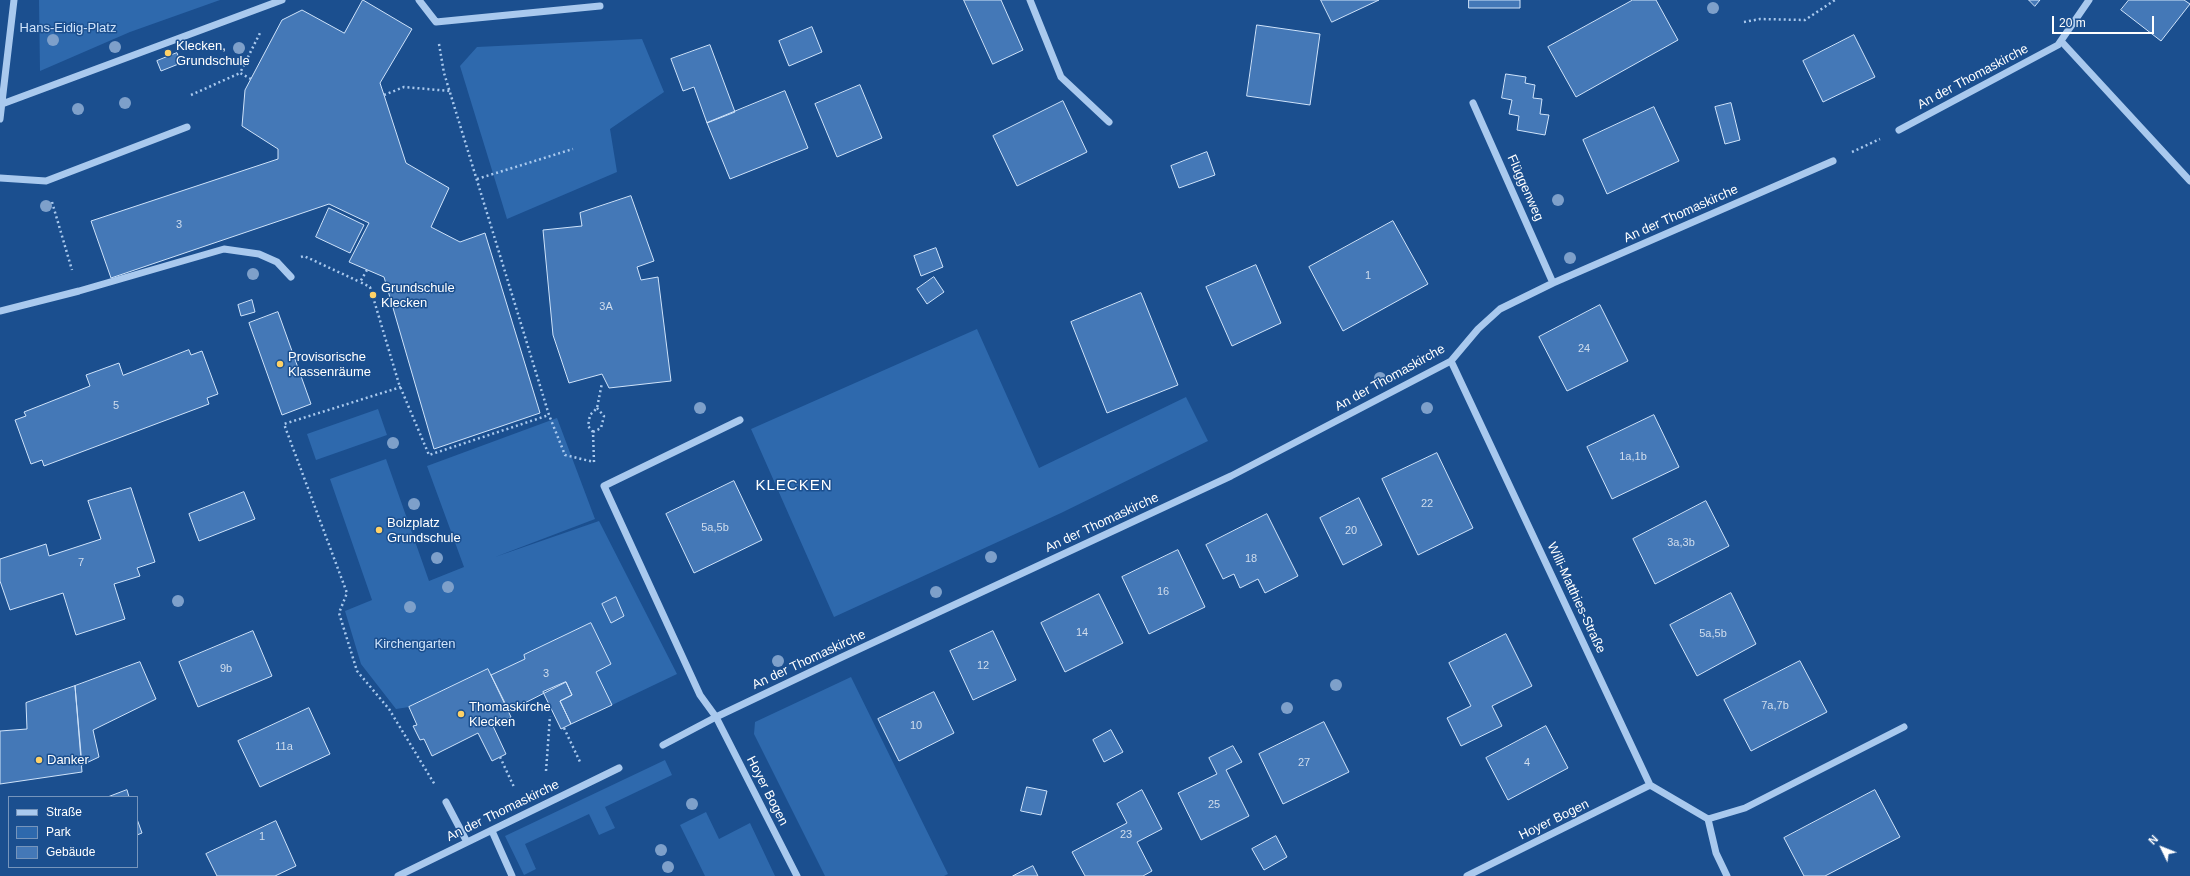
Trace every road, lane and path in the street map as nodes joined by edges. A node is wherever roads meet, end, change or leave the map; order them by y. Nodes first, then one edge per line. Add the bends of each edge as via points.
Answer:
1 (14, 0) edge
2 (419, 0) edge
3 (1030, 0) edge
4 (1836, 0) edge
5 (2089, 0) edge
6 (279, 1) edge
7 (600, 6) dead end
8 (436, 22) junction
9 (1744, 22) dead end
10 (2061, 40) junction
11 (240, 73) junction
12 (251, 79) dead end
13 (450, 91) junction
14 (191, 95) dead end
15 (384, 95) dead end
16 (1473, 103) dead end
17 (2, 104) junction
18 (0, 119) edge
19 (1110, 122) dead end
20 (187, 127) dead end
21 (1899, 130) joint
22 (573, 149) dead end
23 (1833, 161) joint
24 (0, 178) edge
25 (477, 179) junction
26 (46, 181) junction
27 (2190, 181) edge
28 (280, 265) junction
29 (367, 270) dead end
30 (291, 277) dead end
31 (360, 282) junction
32 (1553, 283) junction
33 (79, 291) junction
34 (0, 311) edge
35 (1451, 361) junction
36 (602, 383) dead end
37 (401, 387) junction
38 (597, 408) junction
39 (549, 415) junction
40 (740, 420) dead end
41 (593, 432) junction
42 (594, 462) junction
43 (604, 486) junction
44 (550, 716) dead end
45 (716, 718) junction
46 (1904, 727) dead end
47 (564, 728) dead end
48 (663, 745) dead end
49 (577, 755) dead end
50 (500, 757) dead end
51 (619, 768) dead end
52 (546, 771) dead end
53 (1650, 785) junction
54 (514, 787) dead end
55 (446, 802) joint
56 (1708, 819) junction
57 (492, 831) junction
58 (467, 842) junction
59 (398, 876) edge
60 (512, 876) edge
61 (797, 876) edge
62 (1467, 876) edge
63 (1727, 876) edge

1 - 17 street
2 - 8 street
3 - 19 street via 1061,77
4 - 9 path via 1805,20 1760,19
5 - 10 street, An der Thomaskirche
6 - 11 path
6 - 17 street
7 - 8 street
8 - 13 path via 444,73
10 - 21 street, An der Thomaskirche via 2058,45
10 - 27 street
11 - 12 path
11 - 14 path
13 - 15 path via 404,87
13 - 25 path
16 - 32 street, Flüggenweg
17 - 18 street
20 - 26 street
21 - 23 path
22 - 25 path
23 - 32 street, An der Thomaskirche
24 - 26 street
25 - 39 path
26 - 33 path
28 - 30 street
28 - 31 path via 304,256
28 - 33 street via 259,254 224,249
29 - 31 path
31 - 37 path via 370,287
32 - 35 street, An der Thomaskirche via 1500,309 1478,329
33 - 34 street
35 - 45 street, An der Thomaskirche via 1232,476
35 - 53 street, Willi-Matthies-Straße
36 - 38 path
37 - 39 path via 429,455
37 - 55 path via 284,424 347,593 339,613 357,671 389,709
38 - 41 path via 590,415 588,426
38 - 41 path via 604,416 601,428
39 - 42 path via 565,455
40 - 43 street
41 - 42 path
42 - 43 path
43 - 45 street via 700,695
44 - 52 path
45 - 48 street, An der Thomaskirche
45 - 61 street, Hoyer Bogen
46 - 56 street via 1744,808
47 - 49 path
50 - 54 path
51 - 57 street, An der Thomaskirche
53 - 56 street
53 - 62 street, Hoyer Bogen
55 - 58 street
56 - 63 street via 1716,853
57 - 58 street, An der Thomaskirche
57 - 60 street
58 - 59 street, An der Thomaskirche

